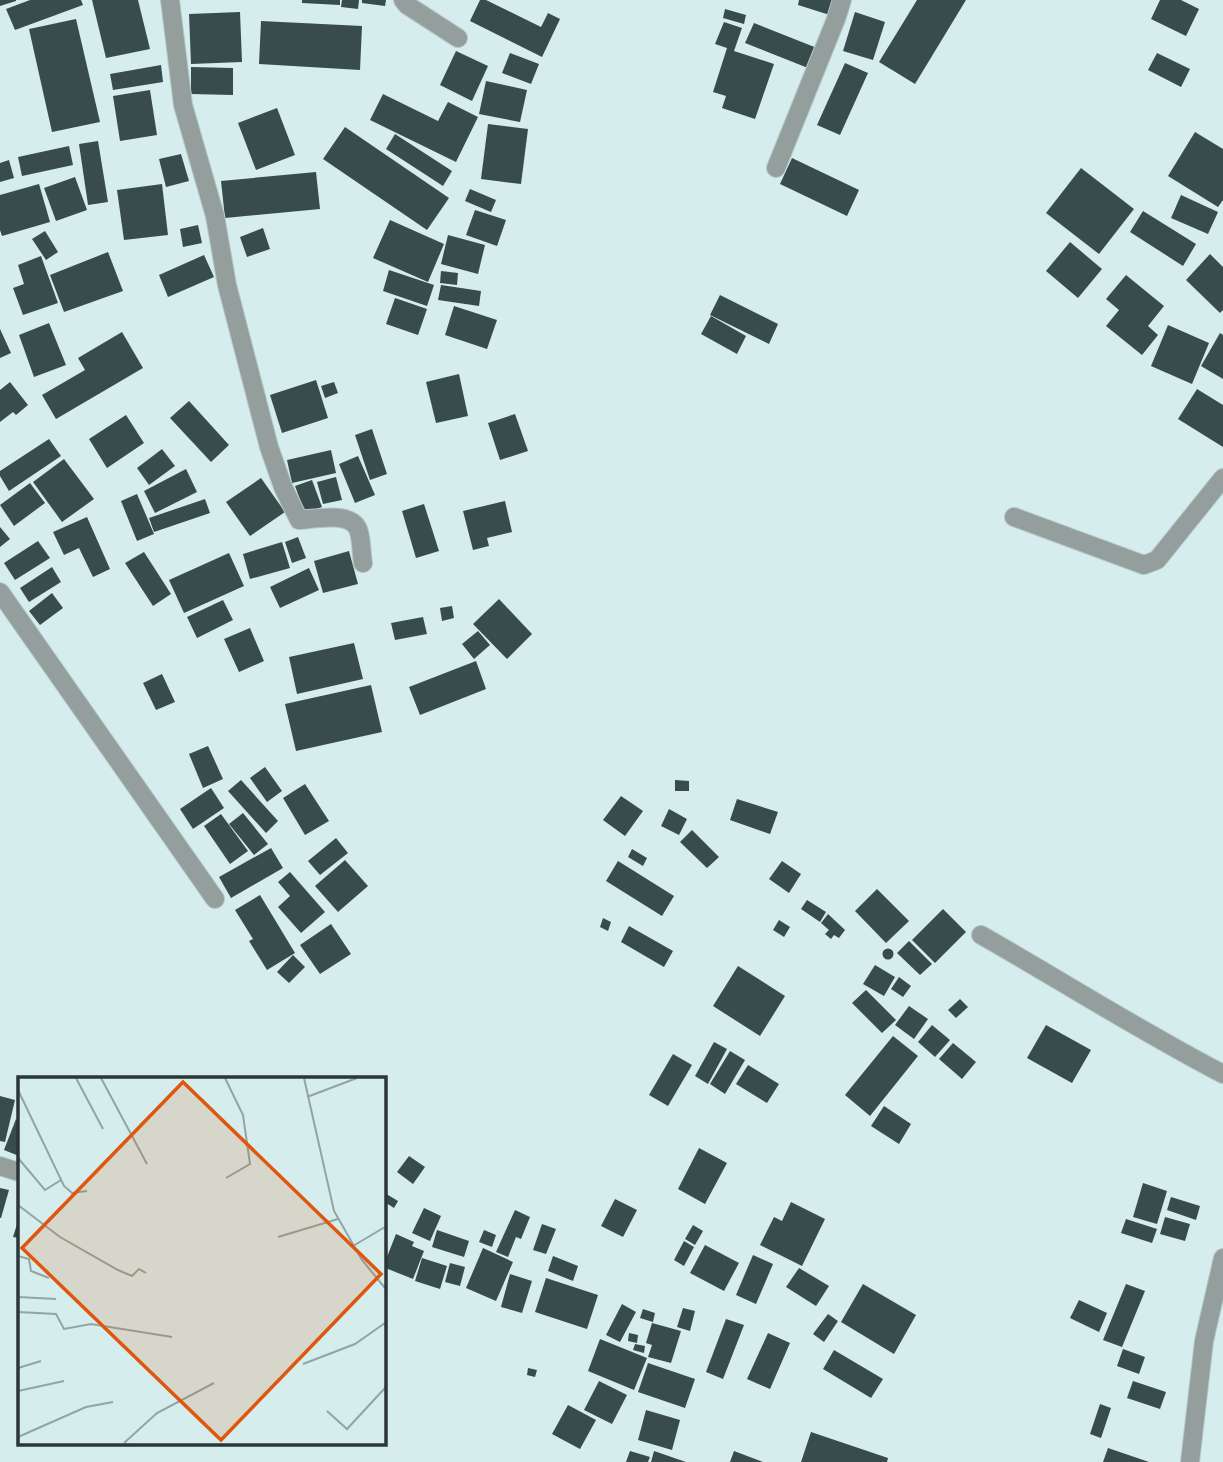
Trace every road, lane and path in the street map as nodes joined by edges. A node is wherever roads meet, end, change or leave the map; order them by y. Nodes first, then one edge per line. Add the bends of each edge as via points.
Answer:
1 (170, 0) edge
2 (403, 0) edge
3 (842, 0) edge
4 (458, 38) dead end
5 (776, 168) dead end
6 (1223, 478) edge
7 (1014, 517) dead end
8 (363, 564) dead end
9 (0, 592) edge
10 (215, 899) dead end
11 (981, 935) dead end
12 (1223, 1074) edge
13 (0, 1166) edge
14 (18, 1172) edge
15 (1223, 1258) edge
16 (1190, 1462) edge

1 - 8 street via 183,105 215,216 227,285 269,447 299,520 339,517 350,521 357,528
2 - 4 street
3 - 5 street
6 - 7 street via 1157,560 1144,565
9 - 10 street
11 - 12 street
13 - 14 street
15 - 16 street via 1204,1341

